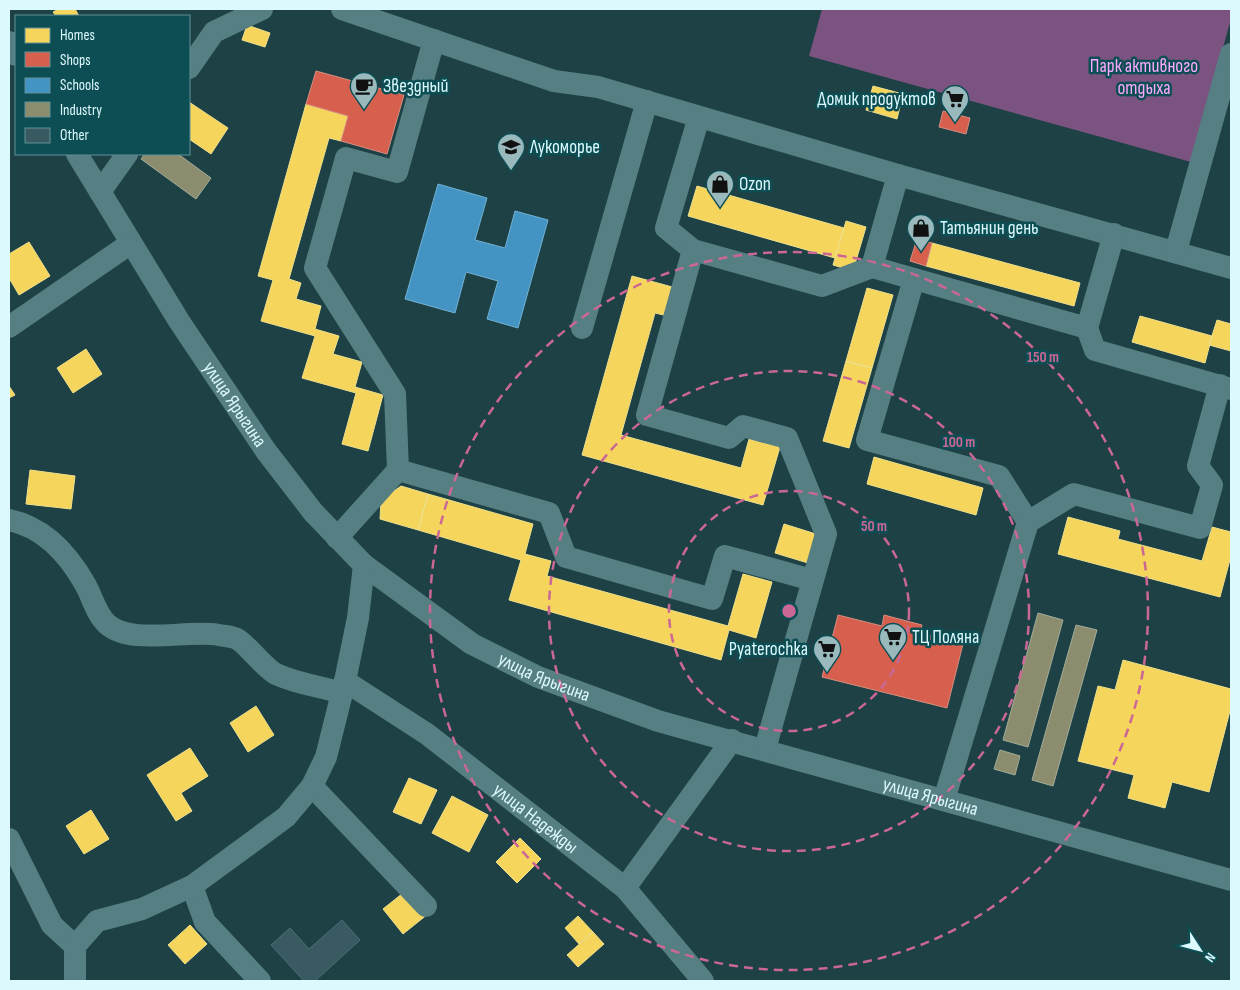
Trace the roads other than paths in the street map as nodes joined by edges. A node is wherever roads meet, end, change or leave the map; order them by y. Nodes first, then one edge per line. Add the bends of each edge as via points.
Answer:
1 (262, 9) edge
2 (342, 9) edge
3 (434, 40) junction
4 (9, 42) edge
5 (15, 53) edge
6 (1231, 54) edge
7 (190, 67) edge
8 (647, 101) junction
9 (699, 117) junction
10 (78, 155) edge
11 (126, 155) edge
12 (898, 175) junction
13 (100, 192) junction
14 (1114, 234) junction
15 (131, 243) junction
16 (693, 250) junction
17 (1176, 250) junction
18 (872, 267) junction
19 (1231, 268) edge
20 (914, 279) junction
21 (9, 327) edge
22 (582, 328) dead end
23 (1087, 328) junction
24 (1225, 387) edge
25 (398, 470) junction
26 (9, 520) edge
27 (1028, 522) junction
28 (337, 538) junction
29 (364, 565) junction
30 (812, 580) junction
31 (344, 687) junction
32 (732, 740) junction
33 (765, 749) junction
34 (312, 786) junction
35 (944, 800) junction
36 (9, 839) edge
37 (1231, 880) edge
38 (192, 886) junction
39 (625, 888) junction
40 (426, 906) dead end
41 (75, 946) junction
42 (75, 981) edge
43 (260, 981) edge
44 (703, 981) edge

1 - 7 street via 214,32
2 - 3 street
3 - 8 street via 554,81 598,87
3 - 25 street via 397,172 346,158 315,268 395,394
4 - 5 street
6 - 17 street
8 - 9 street
8 - 22 street
9 - 12 street
9 - 16 street via 666,228
10 - 13 street, улица Ярыгина
11 - 13 street
12 - 14 street
12 - 18 street
13 - 15 street, улица Ярыгина
14 - 17 street
14 - 23 street
15 - 21 street
15 - 28 street, улица Ярыгина via 266,451
16 - 18 street via 822,286
16 - 30 street via 647,415 729,438 743,426 787,438 826,534
17 - 19 street
18 - 20 street
20 - 23 street
20 - 27 street via 867,440 999,476
23 - 24 street via 1095,350
24 - 27 street via 1198,466 1212,485 1200,528 1074,494
25 - 28 street
25 - 30 street via 549,512 566,557 712,599 725,556
26 - 31 street via 42,532 84,583 107,624 123,632 143,636 216,634 239,639 275,674 303,684
27 - 35 street
28 - 29 street, улица Ярыгина
29 - 31 street via 358,618
29 - 32 street, улица Ярыгина via 472,644 538,677 658,721
30 - 33 street
31 - 34 street via 326,757
31 - 39 street, улица Надежды via 428,734
32 - 33 street, улица Ярыгина
32 - 39 street
33 - 35 street, улица Ярыгина
34 - 38 street via 286,817
34 - 40 street
35 - 37 street, улица Ярыгина
36 - 41 street via 52,925
38 - 41 street via 142,909 96,921
38 - 43 street via 205,922
39 - 44 street, улица Надежды
41 - 42 street

